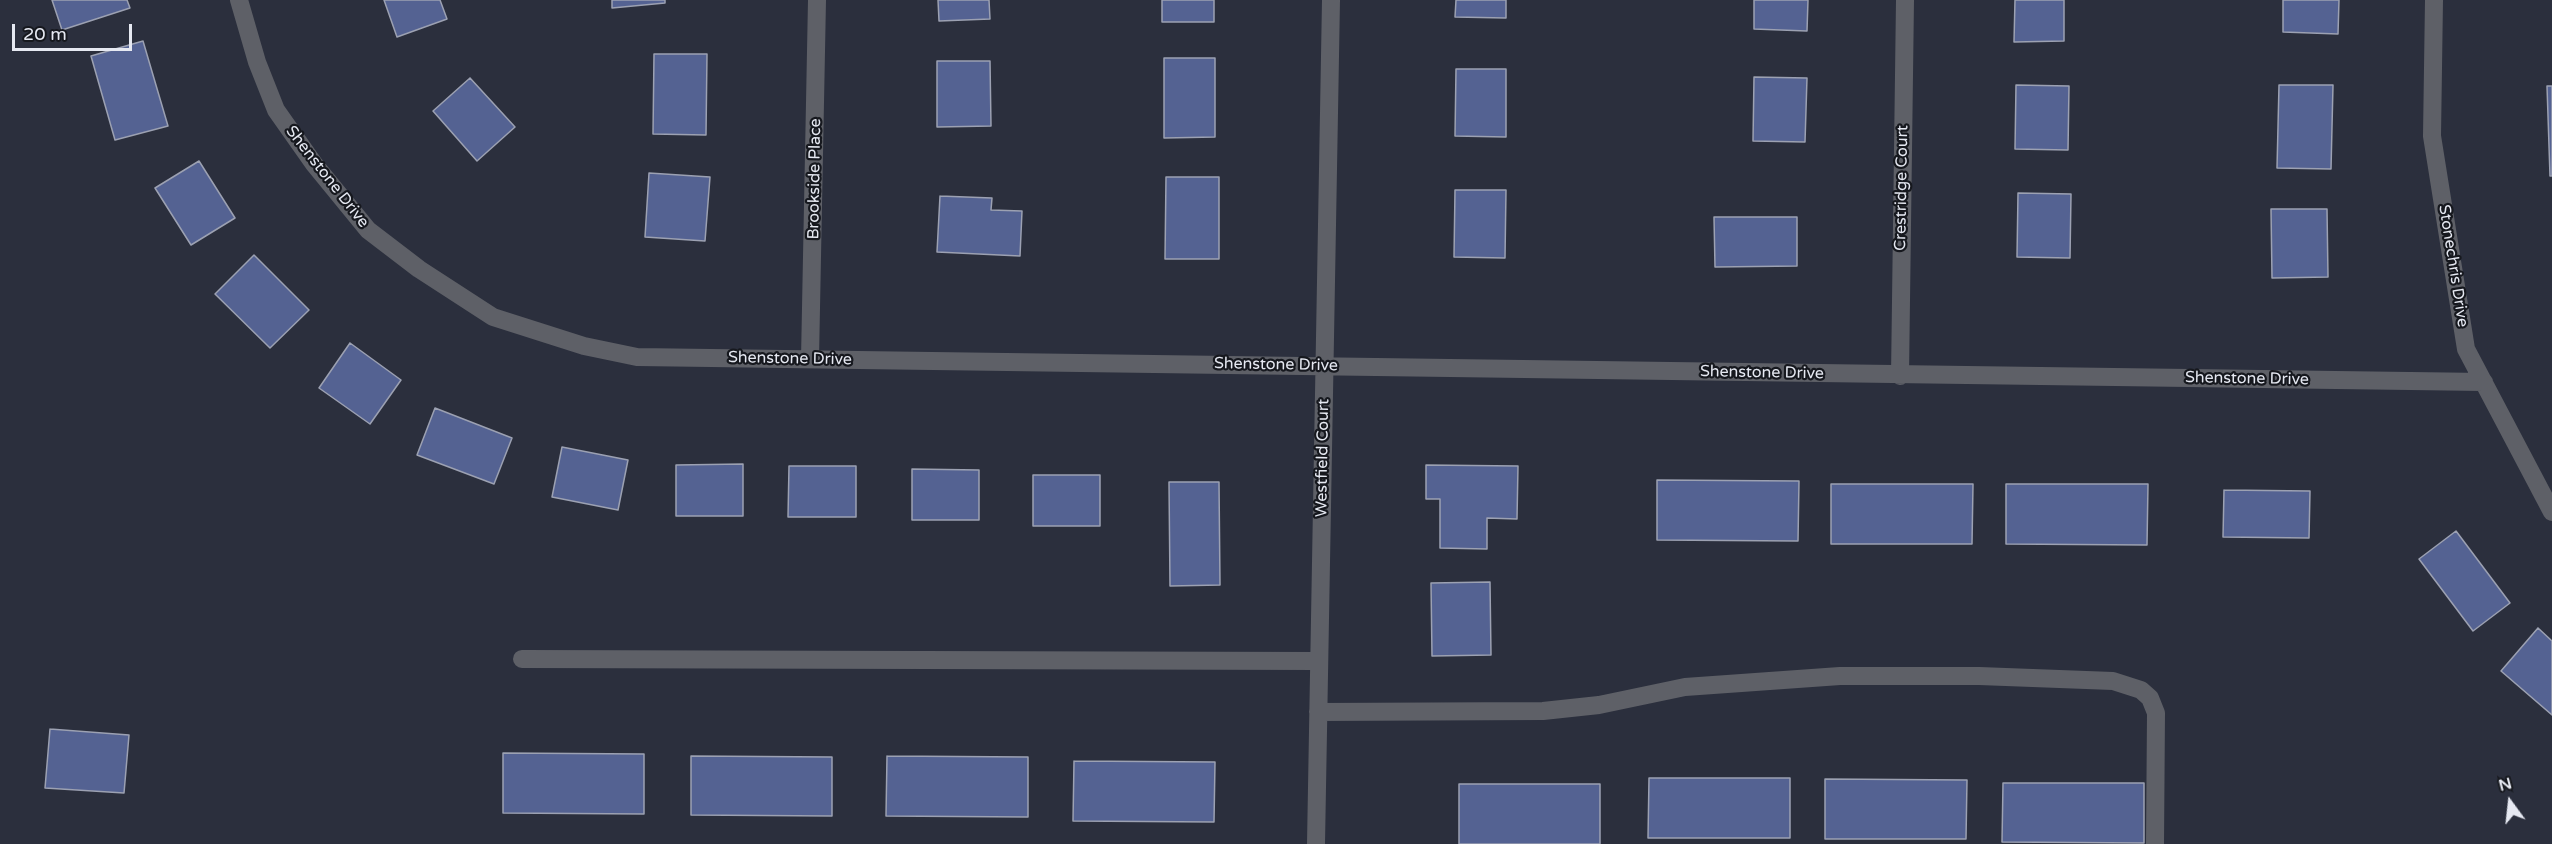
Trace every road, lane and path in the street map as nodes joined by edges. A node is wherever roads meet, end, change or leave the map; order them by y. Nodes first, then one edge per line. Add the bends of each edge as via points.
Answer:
1 (239, 0) edge
2 (817, 0) edge
3 (1331, 0) edge
4 (1905, 0) edge
5 (2434, 0) edge
6 (810, 359) junction
7 (1325, 366) junction
8 (1900, 375) junction
9 (2484, 382) junction
10 (2552, 512) edge
11 (522, 659) dead end
12 (1319, 662) junction
13 (1318, 712) junction
14 (1316, 844) edge
15 (2155, 844) edge

1 - 6 street, Shenstone Drive via 256,62 276,110 314,164 368,230 493,317 584,346 637,357
2 - 6 street, Brookside Place
3 - 7 street, Westfield Court
4 - 8 street, Crestridge Court
5 - 9 street, Stonechris Drive via 2432,136 2466,349
6 - 7 street, Shenstone Drive
7 - 8 street, Shenstone Drive
7 - 12 street, Westfield Court
8 - 9 street, Shenstone Drive
9 - 10 street, Stonechris Drive
11 - 12 street
12 - 13 street, Westfield Court
13 - 14 street, Westfield Court
13 - 15 street via 1543,711 1599,705 1685,687 1840,676 2113,681 2141,690 2150,698 2156,713

